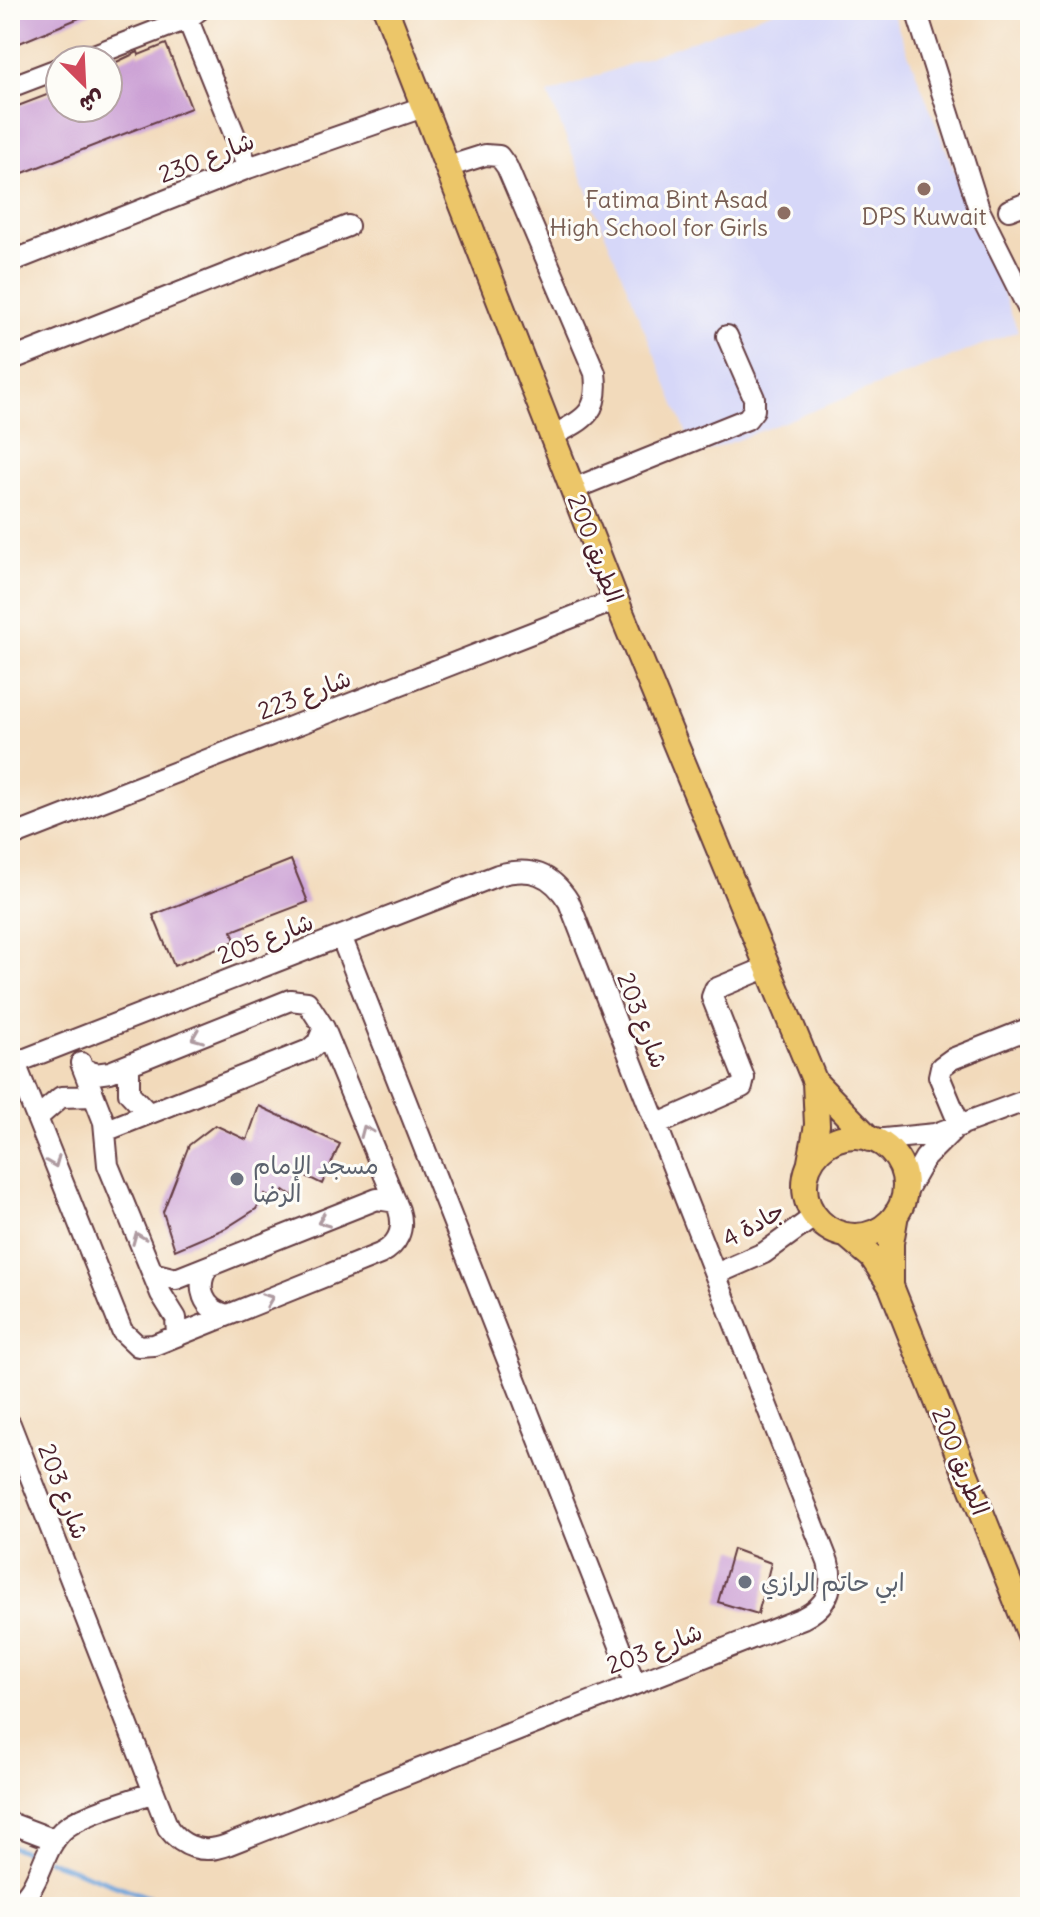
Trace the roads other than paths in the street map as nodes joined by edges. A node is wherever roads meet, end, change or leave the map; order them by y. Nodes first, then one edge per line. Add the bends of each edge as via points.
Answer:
1 (386, 10) edge
2 (916, 10) edge
3 (190, 13) edge
4 (118, 44) edge
5 (44, 74) edge
6 (10, 87) edge
7 (423, 107) junction
8 (447, 167) junction
9 (248, 168) junction
10 (1030, 202) edge
11 (1009, 210) dead end
12 (348, 226) dead end
13 (10, 262) edge
14 (1030, 312) edge
15 (727, 336) dead end
16 (10, 360) edge
17 (552, 436) junction
18 (573, 489) junction
19 (616, 600) junction
20 (10, 837) edge
21 (541, 873) joint
22 (341, 936) junction
23 (768, 967) junction
24 (324, 1028) junction
25 (1030, 1028) edge
26 (72, 1041) junction
27 (12, 1064) edge
28 (129, 1065) junction
29 (83, 1068) junction
30 (815, 1082) junction
31 (94, 1096) junction
32 (1030, 1099) edge
33 (148, 1113) junction
34 (37, 1118) junction
35 (656, 1125) junction
36 (957, 1127) junction
37 (105, 1131) junction
38 (872, 1139) junction
39 (809, 1168) junction
40 (396, 1202) junction
41 (900, 1204) junction
42 (815, 1216) junction
43 (846, 1235) junction
44 (208, 1267) junction
45 (152, 1273) junction
46 (716, 1274) junction
47 (891, 1286) junction
48 (227, 1315) junction
49 (177, 1335) junction
50 (10, 1424) edge
51 (15, 1453) edge
52 (1030, 1635) edge
53 (635, 1684) junction
54 (154, 1792) junction
55 (10, 1823) edge
56 (54, 1844) junction
57 (11, 1907) edge

1 - 7 main road, الطريق 200
2 - 14 street via 980,212
3 - 4 street
3 - 9 street
5 - 6 street
7 - 8 main road, الطريق 200
7 - 9 street, شارع 230
8 - 17 main road, الطريق 200
8 - 17 street via 485,155 499,156 507,167 595,373 598,394 593,407 584,420
9 - 13 street, شارع 230
10 - 11 street
12 - 16 street
15 - 18 street via 754,398 751,415
17 - 18 main road, الطريق 200
18 - 19 main road, الطريق 200
19 - 20 street, شارع 223
19 - 23 main road, الطريق 200
21 - 22 street, شارع 205 via 498,875
21 - 35 street, شارع 203 via 569,902
22 - 26 street, شارع 205
22 - 53 street
23 - 30 main road, الطريق 200
23 - 35 street via 715,989 712,997 744,1078 742,1087
24 -> 28 street via 311,1006 290,1000
24 - 33 street via 309,1050
40 -> 24 street
25 - 36 street via 941,1067 939,1076
26 - 27 street, شارع 205
26 - 29 street
27 - 34 street
28 - 29 street via 102,1074
28 - 33 street via 129,1093
29 - 31 street
30 - 38 main road, الطريق 200
30 - 39 main road, الطريق 200 via 817,1125
31 - 34 street via 61,1097
31 - 37 street
32 - 36 street
33 - 37 street
34 -> 49 street via 122,1331 132,1343 145,1347
35 - 46 street, شارع 203
36 - 38 street via 915,1138
36 - 41 street via 925,1158
45 -> 37 street via 108,1165
38 - 39 main road via 837,1140 825,1146
38 - 41 main road via 899,1162
39 - 42 main road via 806,1193
40 -> 44 street via 377,1199
48 -> 40 street via 388,1250 402,1226
41 - 43 main road via 879,1229
41 - 47 main road, الطريق 200 via 890,1257
42 - 43 main road
42 - 46 street, جادة 4 via 764,1253
43 - 47 main road, الطريق 200 via 872,1257
44 - 45 street via 176,1279
44 - 48 street via 201,1281 203,1297 212,1309
45 - 49 street via 176,1318
46 - 53 street, شارع 203 via 828,1562 831,1588 825,1602 803,1618
47 - 52 main road, الطريق 200
48 - 49 street
50 - 51 street, شارع 203
51 - 54 street, شارع 203
53 - 54 street, شارع 203 via 219,1848 193,1847 174,1836
54 - 56 street via 72,1824
55 - 56 street
56 - 57 street via 27,1895

